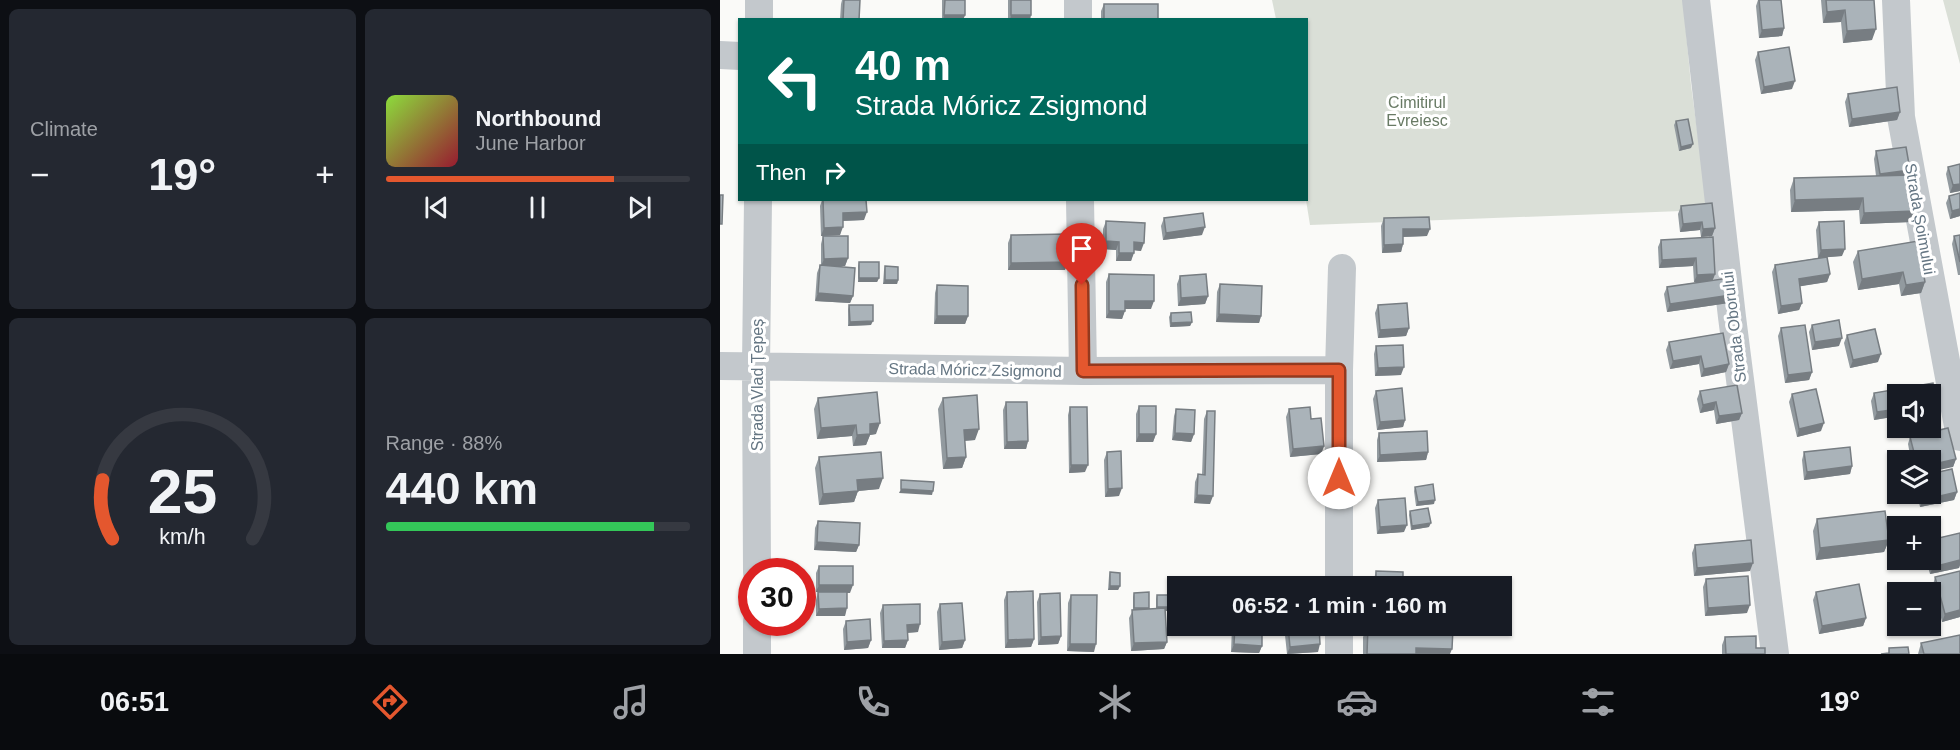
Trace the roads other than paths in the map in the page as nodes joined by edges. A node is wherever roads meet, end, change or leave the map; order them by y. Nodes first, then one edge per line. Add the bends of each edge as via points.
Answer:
1 (759, 0) edge
2 (1078, 0) edge
3 (1696, 0) edge
4 (1896, 0) edge
5 (759, 18) edge
6 (1078, 18) edge
7 (720, 55) edge
8 (738, 56) edge
9 (758, 201) edge
10 (1080, 201) edge
11 (1342, 268) dead end
12 (720, 366) edge
13 (756, 366) junction
14 (1339, 370) junction
15 (1083, 371) junction
16 (1960, 437) edge
17 (757, 558) edge
18 (1339, 576) edge
19 (757, 636) edge
20 (1339, 636) edge
21 (757, 654) edge
22 (1340, 654) edge
23 (1775, 654) edge

1 - 5 street
2 - 6 street
3 - 23 street, Strada Oborului
4 - 16 street, Strada Șoimului via 1901,117
7 - 8 street
9 - 13 street, Strada Vlad Țepeș
10 - 15 street
11 - 14 street
12 - 13 street, Strada Móricz Zsigmond
13 - 15 street, Strada Móricz Zsigmond
13 - 17 street, Strada Vlad Țepeș
14 - 15 street, Strada Móricz Zsigmond
14 - 18 street
19 - 21 street
20 - 22 street

